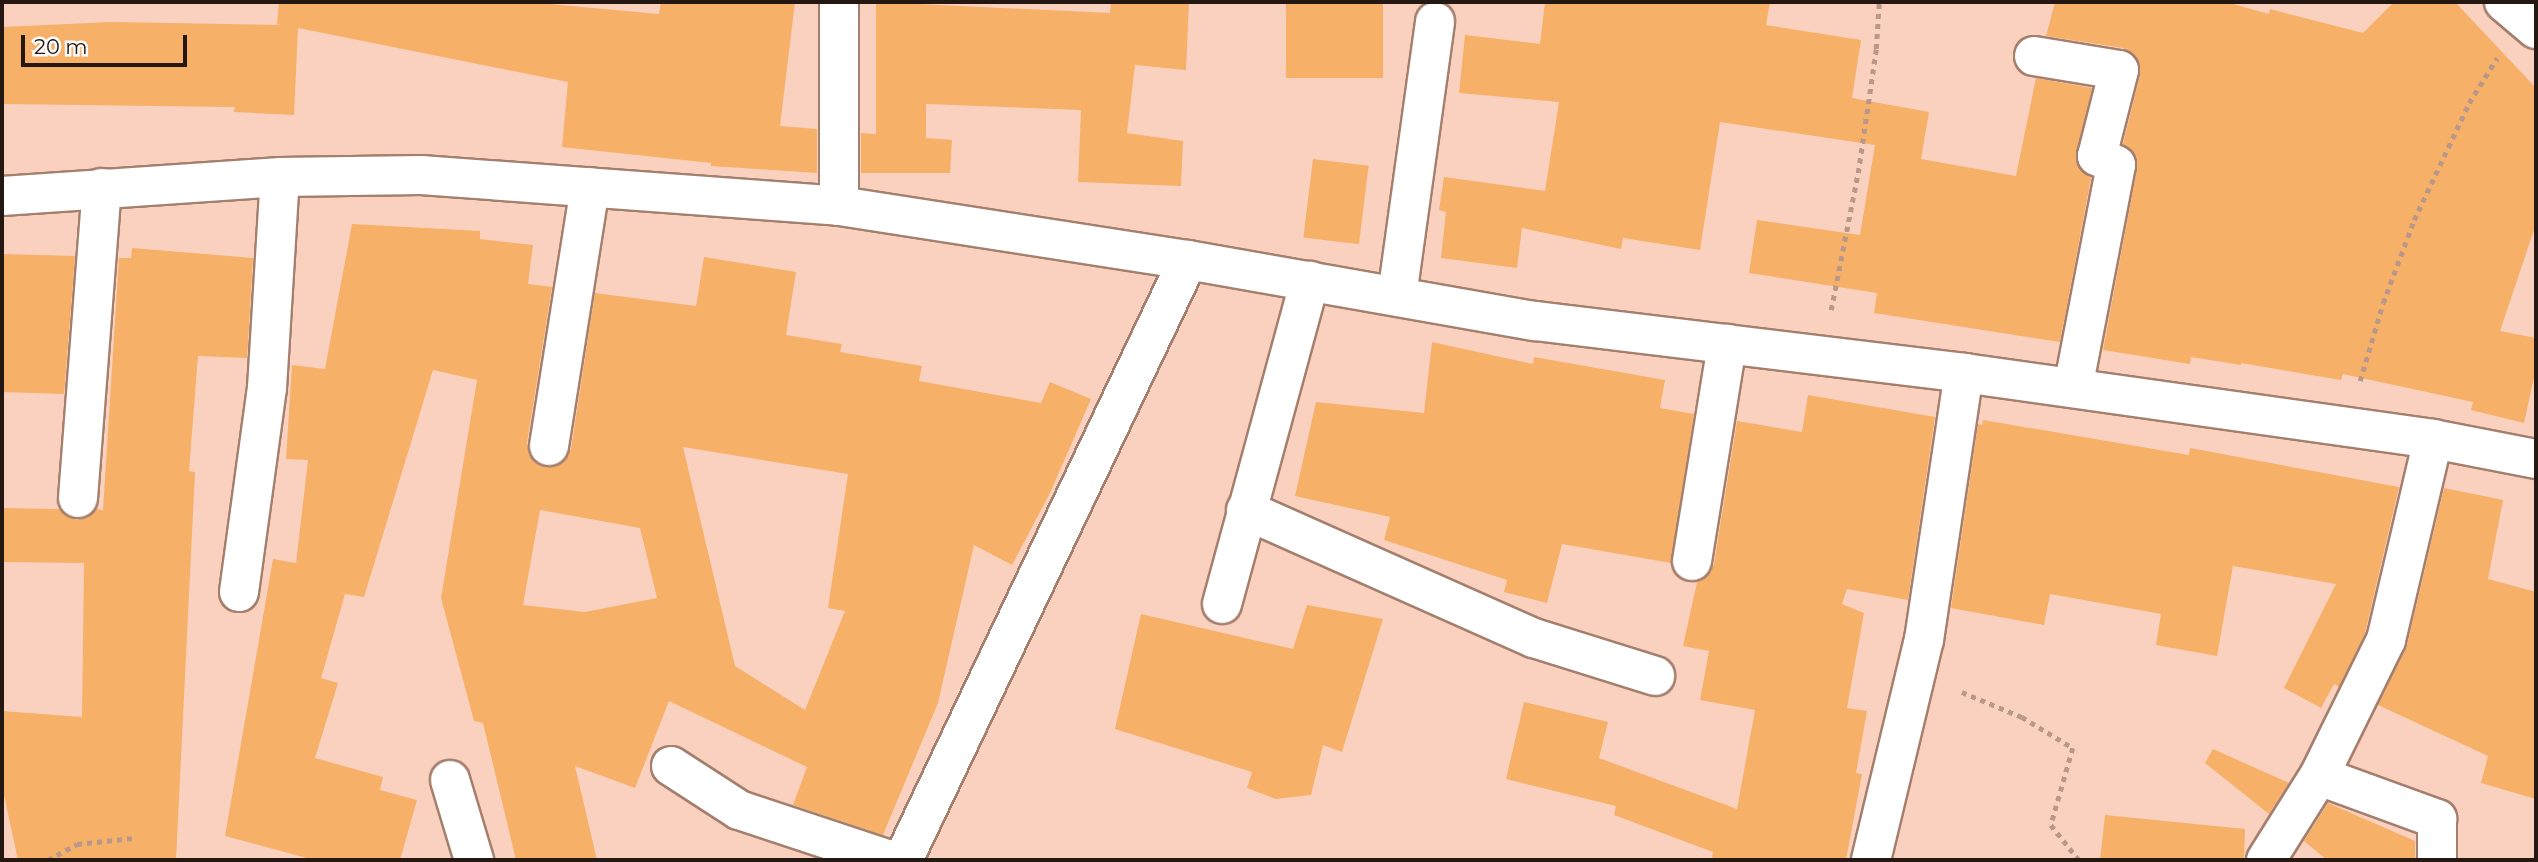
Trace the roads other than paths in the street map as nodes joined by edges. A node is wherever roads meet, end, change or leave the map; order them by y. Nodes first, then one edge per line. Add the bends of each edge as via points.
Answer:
1 (839, 2) edge
2 (1435, 22) dead end
3 (2034, 56) dead end
4 (280, 177) junction
5 (590, 187) junction
6 (102, 188) junction
7 (2, 196) edge
8 (839, 206) junction
9 (1188, 260) junction
10 (1310, 281) junction
11 (1397, 296) junction
12 (1727, 344) junction
13 (1964, 373) junction
14 (2073, 388) junction
15 (2433, 439) junction
16 (549, 446) dead end
17 (2536, 459) edge
18 (78, 498) dead end
19 (1246, 510) junction
20 (1692, 561) dead end
21 (239, 592) dead end
22 (1222, 604) dead end
23 (1655, 676) dead end
24 (671, 766) dead end
25 (2319, 776) junction
26 (450, 780) dead end
27 (474, 860) edge
28 (890, 860) edge
29 (903, 860) edge
30 (1871, 860) edge
31 (2266, 860) edge
32 (2437, 860) edge

1 - 8 street
2 - 11 street
3 - 14 street via 2119,70 2097,156 2116,165
4 - 5 street via 422,175
4 - 6 street
4 - 21 street via 267,388
5 - 8 street
5 - 16 street
6 - 7 street
6 - 18 street
8 - 9 street
9 - 10 street
9 - 29 street
10 - 11 street
10 - 19 street
11 - 12 street via 1535,321
12 - 13 street
12 - 20 street
13 - 14 street
13 - 30 street via 1924,640
14 - 15 street
15 - 17 street
15 - 25 street via 2386,640
19 - 22 street
19 - 23 street via 1534,638
24 - 28 street via 739,810
25 - 31 street
25 - 32 street via 2437,819
26 - 27 street

